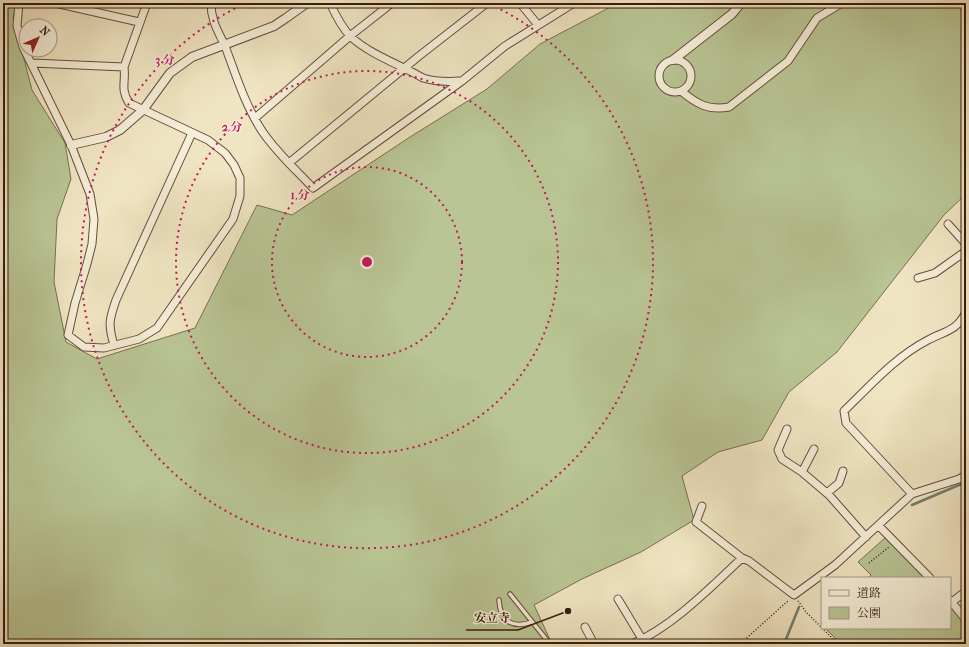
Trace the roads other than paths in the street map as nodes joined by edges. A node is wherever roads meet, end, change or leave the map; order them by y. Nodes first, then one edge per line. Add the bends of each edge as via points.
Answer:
1 (19, 3) edge
2 (55, 3) edge
3 (147, 3) edge
4 (211, 3) edge
5 (307, 3) edge
6 (330, 3) edge
7 (392, 3) edge
8 (487, 3) edge
9 (520, 3) edge
10 (574, 3) edge
11 (741, 3) edge
12 (842, 3) edge
13 (139, 22) junction
14 (538, 26) junction
15 (350, 36) junction
16 (224, 45) junction
17 (673, 60) junction
18 (32, 63) junction
19 (124, 67) junction
20 (405, 68) junction
21 (462, 81) junction
22 (681, 91) junction
23 (143, 110) junction
24 (255, 118) junction
25 (192, 133) junction
26 (71, 145) junction
27 (290, 163) junction
28 (948, 224) dead end
29 (966, 244) edge
30 (966, 251) edge
31 (918, 278) dead end
32 (966, 312) edge
33 (964, 323) edge
34 (114, 345) junction
35 (787, 429) dead end
36 (814, 449) dead end
37 (843, 471) dead end
38 (802, 472) junction
39 (966, 475) edge
40 (827, 493) junction
41 (912, 494) junction
42 (702, 506) dead end
43 (879, 526) junction
44 (866, 537) junction
45 (742, 558) junction
46 (929, 577) edge
47 (966, 591) edge
48 (510, 594) dead end
49 (618, 599) dead end
50 (499, 600) dead end
51 (951, 601) edge
52 (966, 620) edge
53 (532, 622) junction
54 (585, 627) dead end
55 (642, 639) junction
56 (550, 644) edge
57 (594, 644) edge
58 (632, 644) edge

1 - 18 street via 17,26 23,47
2 - 13 street
3 - 13 street
4 - 16 street via 215,27
5 - 16 street via 274,26
6 - 15 street
7 - 15 street
8 - 20 street
9 - 14 street
10 - 14 street
11 - 17 street via 732,14
12 - 22 street via 817,18 788,61 729,107 706,107
13 - 19 street
14 - 21 street via 505,46
15 - 20 street via 362,46
15 - 24 street
16 - 23 street via 181,64 170,73
16 - 24 street via 242,93
17 - 22 street via 682,62 689,68 691,77 688,85
17 - 22 street via 665,64 660,71 659,80 664,88 672,92
18 - 19 street
18 - 26 street
19 - 23 street via 124,96 129,103
20 - 21 street via 434,81
20 - 27 street
21 - 27 street via 313,188
23 - 25 street
23 - 26 street via 120,130 106,137
24 - 27 street via 263,132
25 - 34 street via 116,300 110,329
25 - 34 street via 208,140 225,153 234,165 240,178 240,196 233,219 157,328 139,339
26 - 34 street via 90,194 94,219 92,244 68,335 84,347 104,348
28 - 29 street
30 - 31 street via 935,273
32 - 33 street
33 - 41 street via 927,340 897,360 844,411 846,423
35 - 38 street via 778,450 782,459
36 - 38 street
37 - 40 street via 839,483
38 - 40 street
39 - 41 street
40 - 44 street
41 - 43 street
42 - 45 street via 696,522
43 - 44 street
43 - 46 street
44 - 45 street via 835,565 794,595
45 - 55 street via 658,631
47 - 51 street
48 - 53 lane
49 - 55 street
50 - 53 lane via 500,610 512,624
51 - 52 street
53 - 56 lane
54 - 57 street
55 - 58 street

